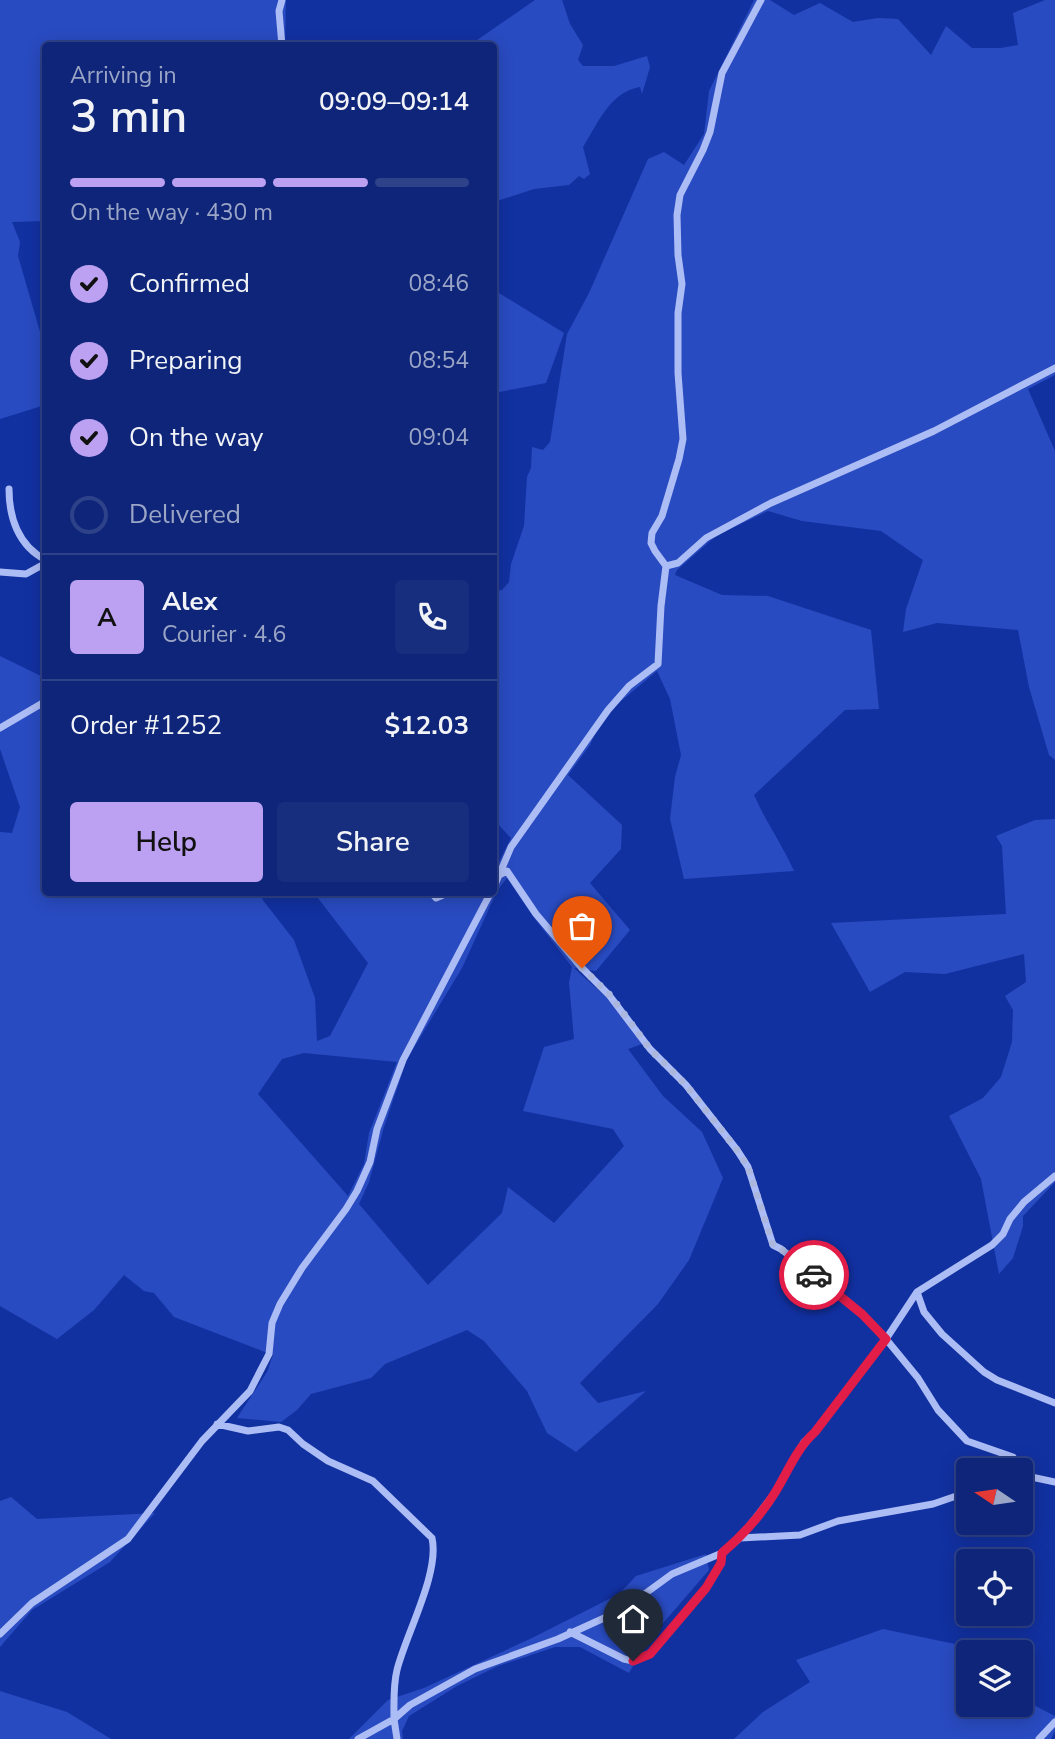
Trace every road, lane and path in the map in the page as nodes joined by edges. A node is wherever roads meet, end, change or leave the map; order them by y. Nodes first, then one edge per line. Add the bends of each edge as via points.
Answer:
1 (282, 0) edge
2 (761, 0) edge
3 (282, 42) edge
4 (1055, 368) edge
5 (9, 489) dead end
6 (42, 559) edge
7 (42, 564) edge
8 (667, 566) junction
9 (0, 572) edge
10 (42, 703) edge
11 (0, 728) edge
12 (497, 875) edge
13 (489, 896) edge
14 (1055, 1176) edge
15 (917, 1292) junction
16 (886, 1339) junction
17 (1055, 1403) edge
18 (217, 1424) junction
19 (1014, 1458) edge
20 (1033, 1477) edge
21 (1055, 1482) edge
22 (956, 1496) edge
23 (740, 1538) junction
24 (722, 1553) junction
25 (570, 1632) junction
26 (0, 1634) edge
27 (394, 1719) junction
28 (1055, 1722) edge
29 (358, 1739) edge
30 (397, 1739) edge
31 (1039, 1739) edge

1 - 3 street
2 - 8 street via 722,73 710,132 680,195 678,373 683,439 662,516 652,533 655,551
4 - 8 street via 934,431 771,503 706,538 678,563
5 - 6 street via 9,510 21,539
7 - 9 street via 26,574
8 - 12 street via 658,664 608,710 511,847
10 - 11 street
12 - 16 street via 507,871 536,914 610,995 737,1150 748,1167 773,1245 862,1314
13 - 18 street via 403,1060 357,1191 285,1294 272,1323 269,1354 250,1391
14 - 15 street via 1024,1202 992,1245
15 - 16 street
15 - 17 street via 924,1312 942,1334 984,1371
16 - 19 street via 967,1441
16 - 23 street via 804,1441 774,1494
18 - 26 street via 128,1539 32,1603
18 - 27 street via 248,1431 288,1430 328,1461 373,1481 432,1538 431,1567 397,1670
20 - 21 street
22 - 23 street via 838,1521 800,1535
23 - 24 street
24 - 25 street via 672,1574 624,1609
24 - 25 street via 706,1588 650,1654 633,1661 624,1659
25 - 27 street via 475,1670
27 - 29 street
27 - 30 street
28 - 31 street

